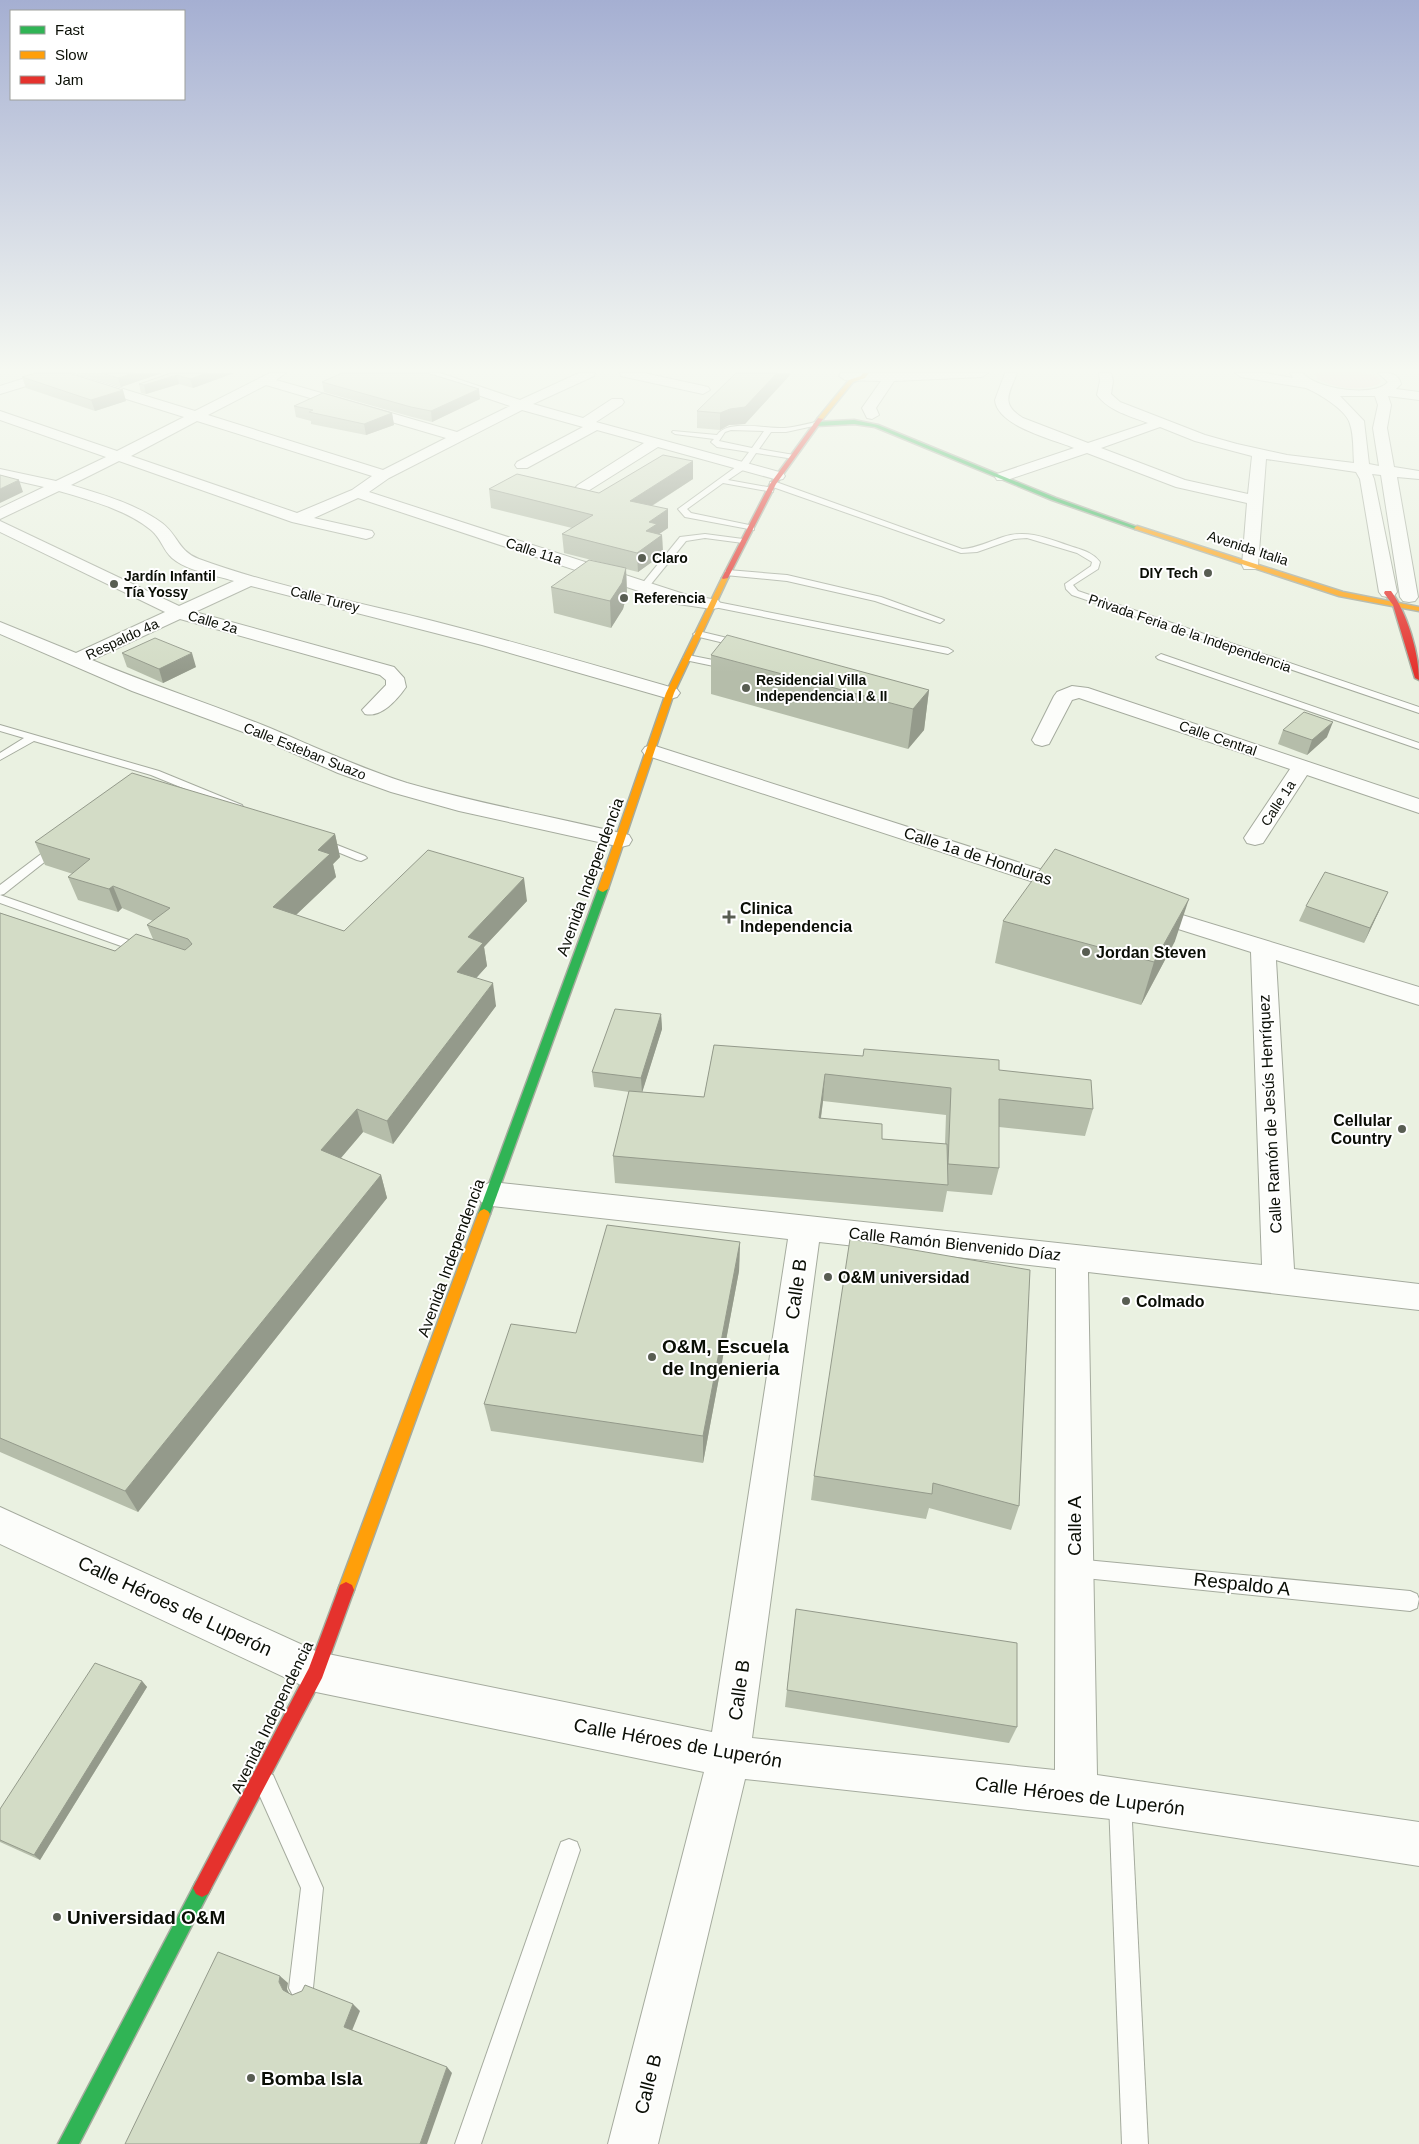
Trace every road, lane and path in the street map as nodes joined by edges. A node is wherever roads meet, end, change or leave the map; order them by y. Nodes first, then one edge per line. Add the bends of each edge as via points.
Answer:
1 (0, 473) edge
2 (84, 473) edge
3 (167, 473) edge
4 (378, 473) edge
5 (388, 473) edge
6 (606, 473) edge
7 (734, 473) edge
8 (756, 473) edge
9 (781, 473) edge
10 (1003, 473) edge
11 (1004, 473) edge
12 (1014, 473) edge
13 (1153, 473) edge
14 (1258, 473) edge
15 (1364, 473) edge
16 (1387, 473) edge
17 (1403, 473) edge
18 (384, 475) junction
19 (1008, 475) junction
20 (1419, 475) edge
21 (723, 482) junction
22 (774, 483) junction
23 (57, 486) junction
24 (583, 488) edge
25 (357, 494) junction
26 (1256, 500) junction
27 (0, 514) edge
28 (298, 519) junction
29 (0, 526) edge
30 (751, 528) junction
31 (366, 534) dead end
32 (743, 541) junction
33 (1251, 560) junction
34 (728, 573) junction
35 (249, 580) junction
36 (644, 587) junction
37 (1403, 598) edge
38 (712, 604) junction
39 (1419, 610) edge
40 (180, 613) junction
41 (940, 620) dead end
42 (0, 627) edge
43 (698, 634) junction
44 (752, 647) edge
45 (948, 651) dead end
46 (1161, 657) dead end
47 (688, 658) junction
48 (77, 660) junction
49 (741, 670) edge
50 (1419, 678) edge
51 (670, 693) junction
52 (372, 710) dead end
53 (1419, 710) edge
54 (0, 728) edge
55 (32, 738) junction
56 (1042, 740) dead end
57 (1419, 746) edge
58 (652, 750) junction
59 (0, 757) edge
60 (1302, 767) junction
61 (155, 773) junction
62 (139, 784) edge
63 (1419, 806) edge
64 (244, 810) edge
65 (307, 836) edge
66 (70, 838) edge
67 (1255, 838) dead end
68 (621, 840) junction
69 (361, 858) dead end
70 (0, 891) edge
71 (1094, 894) edge
72 (0, 899) edge
73 (1122, 903) edge
74 (1263, 949) junction
75 (156, 954) edge
76 (1419, 996) edge
77 (492, 1194) junction
78 (805, 1228) junction
79 (1072, 1257) junction
80 (1279, 1280) junction
81 (1419, 1297) edge
82 (0, 1525) edge
83 (1074, 1568) junction
84 (1410, 1601) dead end
85 (316, 1672) junction
86 (729, 1756) junction
87 (261, 1776) junction
88 (1076, 1795) junction
89 (1120, 1799) junction
90 (1419, 1844) edge
91 (569, 1850) dead end
92 (301, 1988) edge
93 (68, 2144) edge
94 (468, 2144) edge
95 (633, 2144) edge
96 (1136, 2144) edge

1 - 23 street, Calle Turey
2 - 23 street
3 - 28 street
4 - 18 street
5 - 18 street
6 - 24 street
7 - 21 lane
8 - 22 street
9 - 22 main road, Avenida Independencia
10 - 19 main road, Avenida Italia
11 - 19 main road, Avenida Italia
12 - 19 street
13 - 26 street via 1181,484
14 - 26 street
15 - 37 street
16 - 37 street via 1391,481
17 - 20 street
18 - 25 street
19 - 33 main road, Avenida Italia via 1054,499 1114,521
21 - 22 lane
21 - 30 lane via 682,509 688,515
22 - 30 main road, Avenida Independencia
22 - 53 lane, Privada Feria de la Independencia via 961,551 983,550 1014,537 1026,536 1042,538 1085,553 1096,562 1069,584 1075,593
23 - 27 street
23 - 35 street, Calle Turey via 90,496 150,522 167,535 176,554 189,561
25 - 28 street
25 - 36 street, Calle 11a
26 - 33 street
28 - 31 street
29 - 40 street, Calle 2a
30 - 32 main road, Avenida Independencia
32 - 34 main road, Avenida Independencia
32 - 36 lane via 705,536 683,539
33 - 37 main road, Avenida Italia via 1342,594
34 - 38 main road, Avenida Independencia
34 - 41 lane via 787,578 878,599
35 - 40 street, Respaldo 4a
35 - 51 street, Calle Turey via 465,635
36 - 38 street, Calle 11a via 684,600
37 - 39 main road, Avenida Italia
37 - 50 main road
38 - 43 main road, Avenida Independencia
38 - 45 lane
40 - 48 street, Respaldo 4a
40 - 52 street, Calle 2a via 387,671 397,681 396,687
42 - 48 street, Calle Esteban Suazo
43 - 44 lane
43 - 47 main road, Avenida Independencia
46 - 57 lane
47 - 49 lane
47 - 51 main road, Avenida Independencia
48 - 68 street, Calle Esteban Suazo via 345,769 466,806
51 - 58 main road, Avenida Independencia
54 - 55 lane
55 - 59 lane
55 - 61 lane
56 - 60 street, Calle Central via 1064,696 1081,692
58 - 68 main road, Avenida Independencia
58 - 71 street, Calle 1a de Honduras
60 - 63 street, Calle Central
60 - 67 street, Calle 1a
61 - 62 lane
61 - 64 lane
65 - 69 lane
66 - 70 lane
68 - 77 main road, Avenida Independencia
72 - 75 lane
73 - 74 street
74 - 76 street
74 - 80 street, Calle Ramón de Jesús Henríquez
77 - 78 street, Calle Ramón Bienvenido Díaz
77 - 85 main road, Avenida Independencia
78 - 79 street, Calle Ramón Bienvenido Díaz
78 - 86 street, Calle B
79 - 80 street, Calle Ramón Bienvenido Díaz
79 - 83 street, Calle A
80 - 81 street, Calle Ramón Bienvenido Díaz
82 - 85 street, Calle Héroes de Luperón
83 - 84 lane, Respaldo A
83 - 88 street, Calle A
85 - 86 street, Calle Héroes de Luperón
85 - 87 main road, Avenida Independencia
86 - 88 street, Calle Héroes de Luperón
86 - 95 street, Calle B
87 - 92 lane via 312,1888
87 - 93 main road, Avenida Independencia
88 - 89 street, Calle Héroes de Luperón
89 - 90 street, Calle Héroes de Luperón
89 - 96 lane
91 - 94 lane

